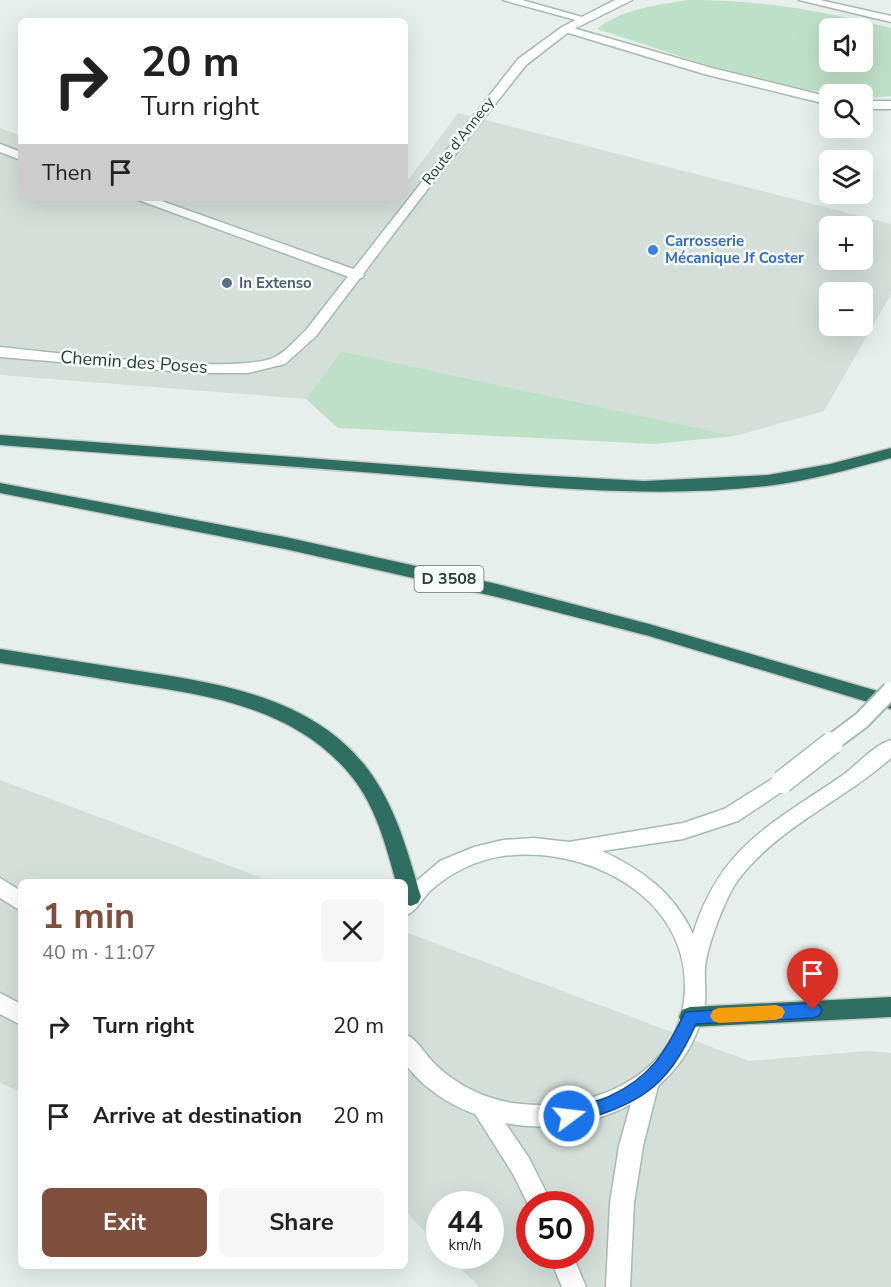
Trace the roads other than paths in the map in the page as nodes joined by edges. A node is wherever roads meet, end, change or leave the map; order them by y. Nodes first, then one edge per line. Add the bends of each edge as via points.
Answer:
1 (509, 0) edge
2 (624, 0) edge
3 (805, 0) edge
4 (583, 19) junction
5 (891, 19) edge
6 (566, 29) junction
7 (819, 98) edge
8 (873, 105) edge
9 (891, 105) edge
10 (0, 148) edge
11 (18, 155) edge
12 (149, 201) edge
13 (357, 274) junction
14 (0, 352) edge
15 (268, 365) joint
16 (0, 440) edge
17 (891, 453) edge
18 (0, 488) edge
19 (0, 656) edge
20 (891, 690) edge
21 (891, 702) edge
22 (891, 747) edge
23 (570, 848) junction
24 (402, 879) edge
25 (0, 887) edge
26 (18, 900) edge
27 (408, 902) edge
28 (694, 969) junction
29 (0, 1003) edge
30 (891, 1007) edge
31 (18, 1013) edge
32 (690, 1017) junction
33 (408, 1054) edge
34 (648, 1082) junction
35 (481, 1106) junction
36 (534, 1191) edge
37 (566, 1269) edge
38 (574, 1287) edge
39 (618, 1287) edge

1 - 4 street
2 - 4 street, Route d'Annecy
3 - 5 street
4 - 6 street, Route d'Annecy
6 - 7 street
6 - 13 street, Route d'Annecy via 536,49 505,80
8 - 9 street
10 - 11 street
12 - 13 street
13 - 15 street, Route d'Annecy via 300,345
14 - 15 street, Chemin des Poses via 196,368
16 - 17 highway via 676,488 786,478
18 - 21 highway, D 3508 via 186,522 420,572 581,612
19 - 24 highway via 236,696 281,711 315,729 360,772 376,799 388,824
20 - 23 street, bridge via 862,720 782,782 731,815 683,831
22 - 28 street via 872,765 771,834 732,872 711,913
23 - 27 street via 526,844 481,851 443,869
23 - 28 street via 606,860 645,885 665,904 684,935
25 - 26 street
28 - 32 street via 695,994
29 - 31 street
30 - 32 highway
32 - 34 street via 675,1052
33 - 35 street via 442,1085
34 - 35 street via 612,1104 569,1116 525,1116
34 - 39 street via 624,1191
35 - 36 street
37 - 38 street

